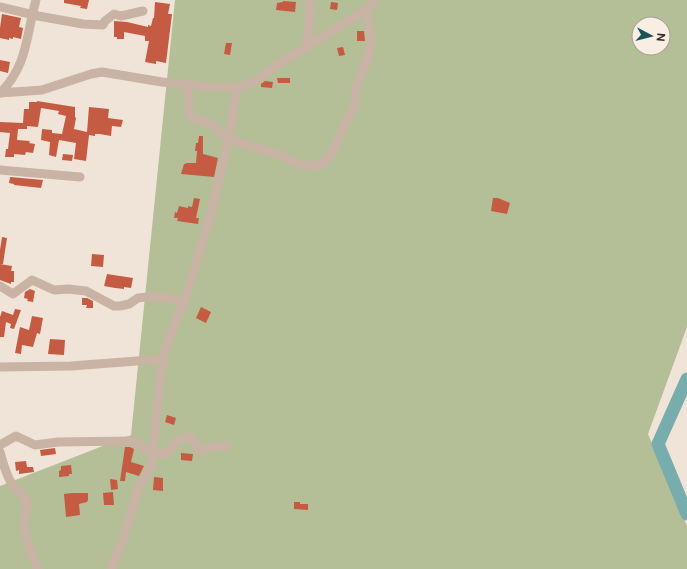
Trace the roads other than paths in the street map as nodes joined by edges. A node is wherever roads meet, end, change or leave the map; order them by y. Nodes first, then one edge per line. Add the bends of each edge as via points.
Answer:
1 (36, 0) edge
2 (309, 0) edge
3 (375, 0) edge
4 (0, 7) edge
5 (366, 10) junction
6 (143, 11) dead end
7 (32, 14) junction
8 (306, 47) junction
9 (187, 84) junction
10 (237, 87) junction
11 (228, 140) junction
12 (0, 170) edge
13 (80, 177) dead end
14 (0, 286) edge
15 (183, 305) junction
16 (163, 359) junction
17 (0, 367) edge
18 (0, 445) edge
19 (227, 446) dead end
20 (0, 452) edge
21 (153, 453) junction
22 (38, 569) edge
23 (111, 569) edge

1 - 7 street
2 - 8 street via 311,10
3 - 5 street
4 - 7 street
5 - 8 street
5 - 11 street via 371,36 369,53 356,87 355,104 330,156 323,163 318,166 302,165 280,155
6 - 7 street via 121,16 114,14 103,25 83,24
7 - 9 street via 22,62 14,78 0,93 42,90 102,72 142,80
8 - 10 street via 250,84
9 - 10 street
9 - 11 street via 190,117 213,125
10 - 11 street
11 - 15 street via 214,202
12 - 13 street
14 - 15 street via 13,294 32,280 54,290 86,291 114,306 154,296 175,299
15 - 16 street
16 - 17 street via 71,366
16 - 21 street
18 - 21 street via 16,436 36,445 58,442 132,442
19 - 21 street via 214,446 200,451 191,437 180,439 166,454
20 - 22 street via 11,482 26,501 25,530
21 - 23 street via 150,470 139,486

